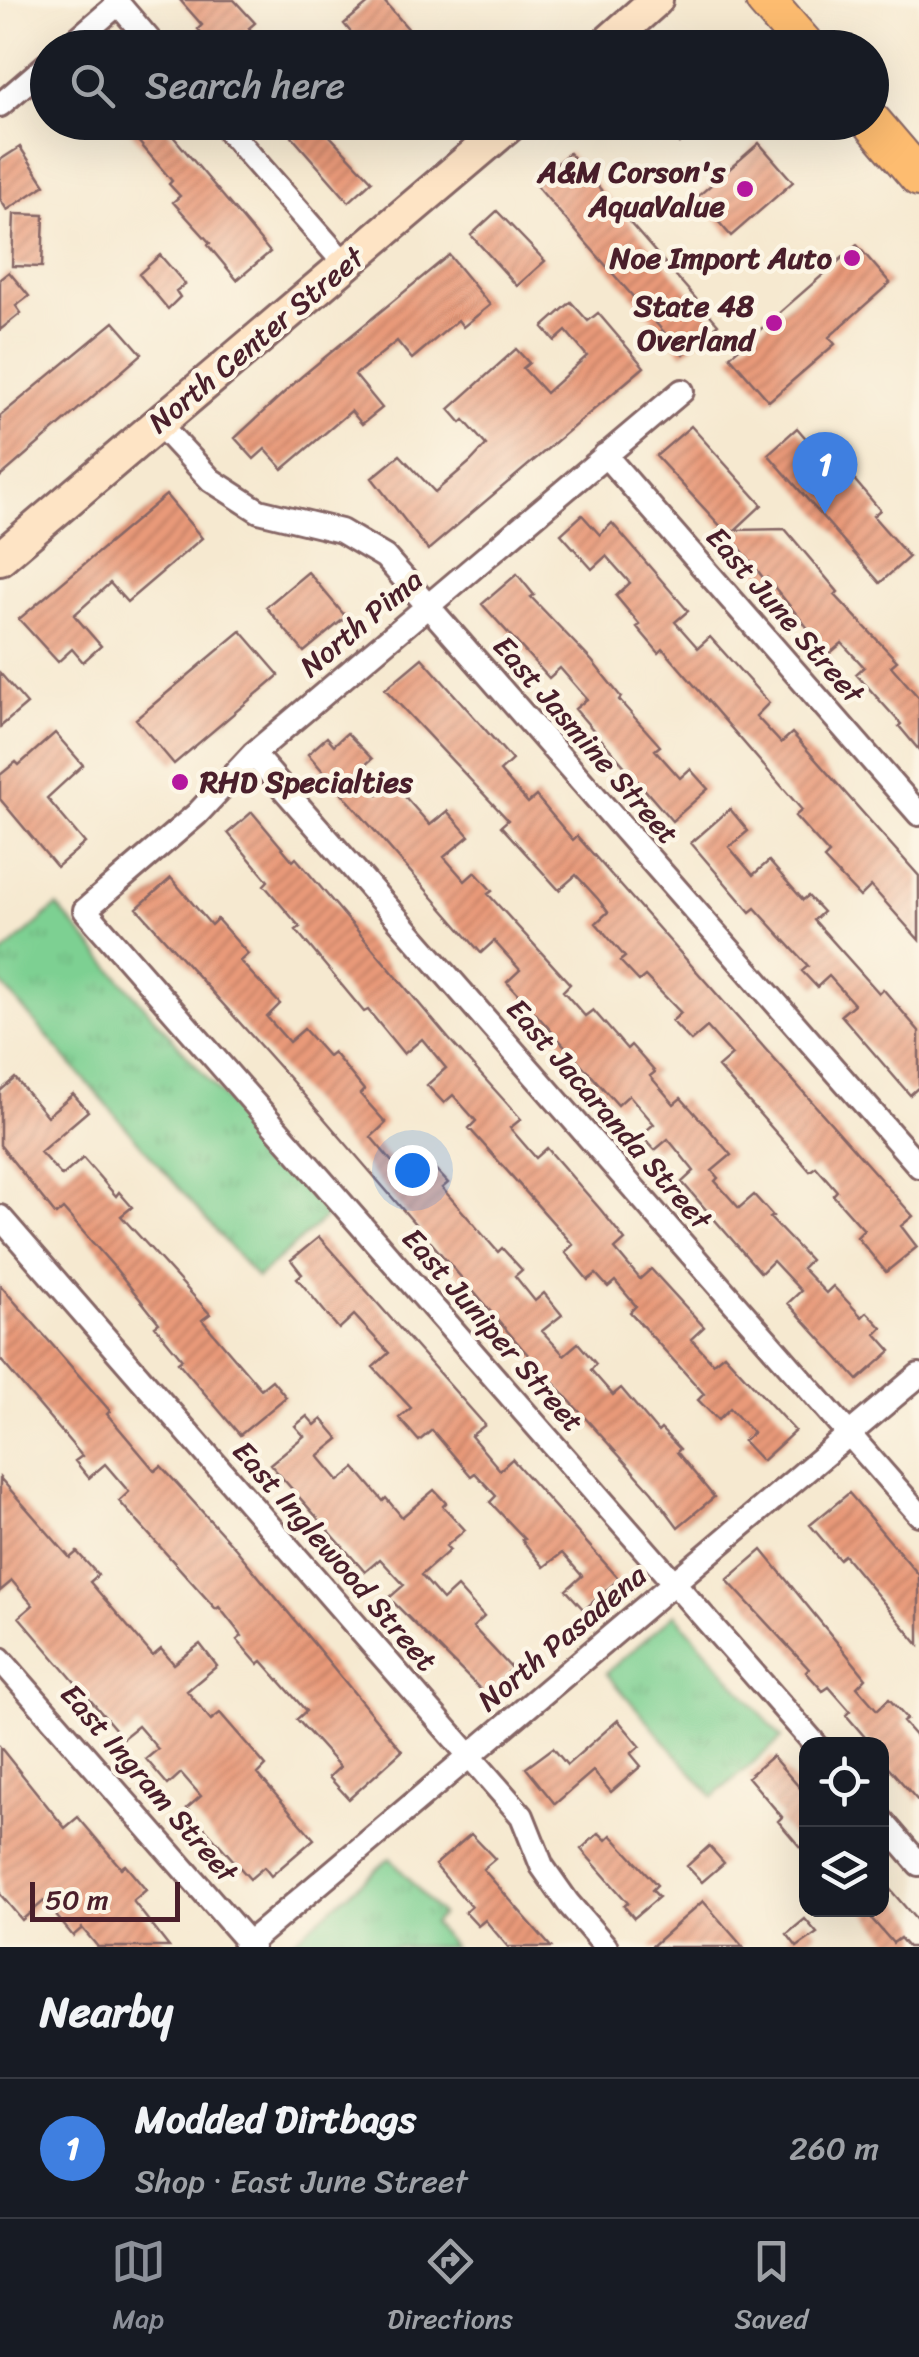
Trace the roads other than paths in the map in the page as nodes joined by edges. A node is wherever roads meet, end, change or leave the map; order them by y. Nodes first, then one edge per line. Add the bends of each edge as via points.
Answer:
1 (656, 0) edge
2 (765, 0) edge
3 (116, 2) edge
4 (86, 30) edge
5 (140, 30) edge
6 (622, 30) edge
7 (791, 30) edge
8 (30, 79) edge
9 (0, 105) edge
10 (237, 140) edge
11 (492, 140) edge
12 (888, 140) edge
13 (919, 176) edge
14 (345, 264) junction
15 (682, 390) dead end
16 (158, 423) junction
17 (606, 455) junction
18 (0, 558) edge
19 (428, 606) junction
20 (254, 754) junction
21 (919, 814) edge
22 (86, 910) joint
23 (919, 1166) edge
24 (0, 1217) edge
25 (919, 1374) edge
26 (849, 1434) junction
27 (919, 1514) edge
28 (674, 1582) junction
29 (0, 1659) edge
30 (809, 1737) edge
31 (470, 1756) junction
32 (887, 1827) edge
33 (919, 1864) edge
34 (248, 1946) edge
35 (606, 1947) edge

1 - 6 street
2 - 7 main road
3 - 4 street
3 - 5 street
8 - 9 street
10 - 14 street
11 - 14 street, North Center Street
12 - 13 main road
14 - 16 street, North Center Street
15 - 17 street, North Pima
16 - 18 street, North Center Street
16 - 19 street, East Jasmine Street via 211,480 260,512 342,531 385,557
17 - 19 street, North Pima
17 - 21 street, East June Street
19 - 20 street, North Pima
19 - 23 street, East Jasmine Street
20 - 22 street, North Pima via 197,814
20 - 26 street, East Jacaranda Street
22 - 28 street, East Juniper Street
24 - 31 street, East Inglewood Street
25 - 26 street, North Pasadena
26 - 27 street, East Jacaranda Street
26 - 28 street, North Pasadena
28 - 30 street, East Juniper Street
28 - 31 street, North Pasadena
29 - 34 street, East Ingram Street
31 - 34 street, North Pasadena
31 - 35 street, East Inglewood Street via 522,1816 542,1866
32 - 33 street

